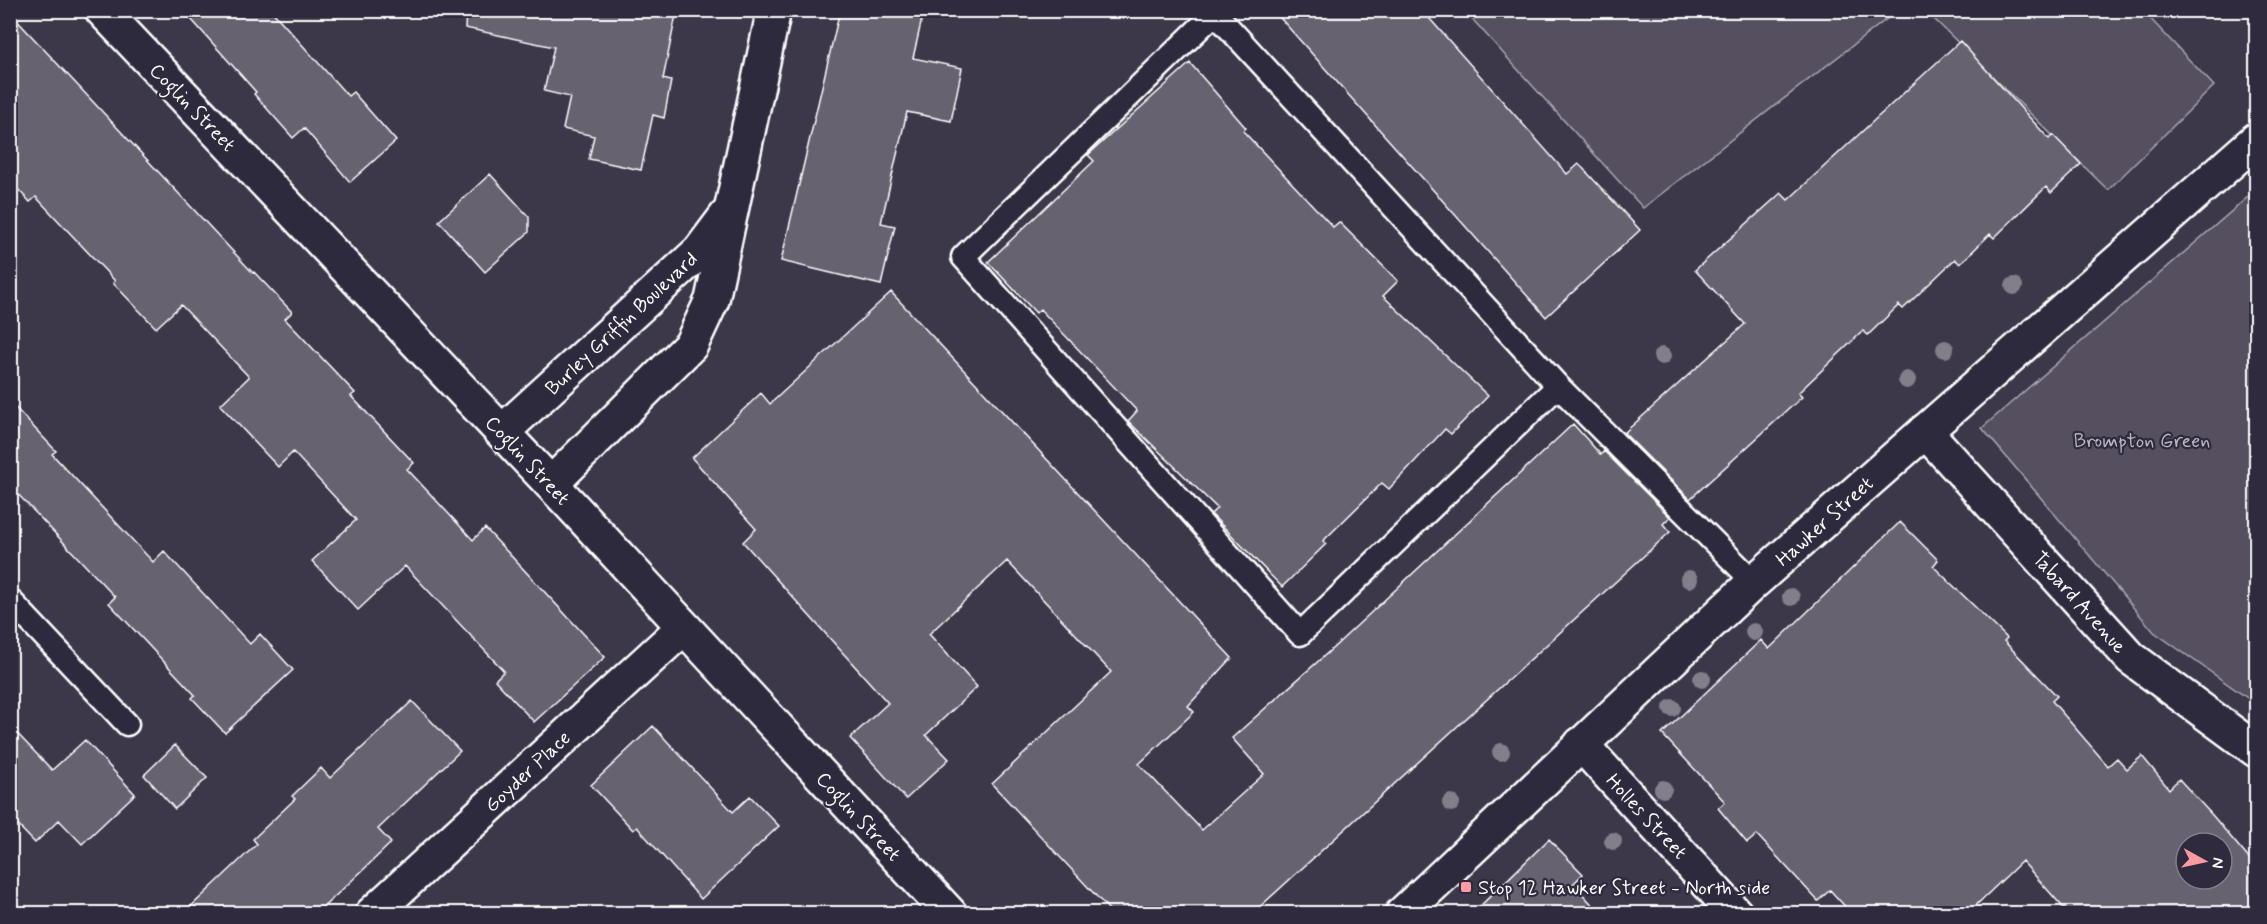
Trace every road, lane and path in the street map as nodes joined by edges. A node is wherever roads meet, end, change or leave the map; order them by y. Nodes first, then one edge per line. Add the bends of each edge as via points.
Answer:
1 (102, 10) edge
2 (774, 10) edge
3 (2256, 140) edge
4 (734, 207) junction
5 (1558, 386) junction
6 (1925, 431) junction
7 (502, 432) junction
8 (551, 484) junction
9 (1754, 582) junction
10 (10, 600) edge
11 (683, 628) junction
12 (127, 724) dead end
13 (1581, 744) junction
14 (2256, 750) edge
15 (372, 914) edge
16 (950, 914) edge
17 (1401, 914) edge
18 (1736, 914) edge

1 - 7 street, Coglin Street
2 - 4 street, Burley Griffin Boulevard
3 - 6 street, Hawker Street
4 - 7 street, Burley Griffin Boulevard via 700,251
4 - 8 street, Burley Griffin Boulevard via 712,300 691,345
5 - 5 lane via 1215,13 963,257 1300,634
5 - 9 lane
6 - 9 street, Hawker Street
6 - 14 street, Tabard Avenue via 2131,658
7 - 8 street, Coglin Street
8 - 11 street, Coglin Street
9 - 13 street, Hawker Street
10 - 12 lane
11 - 15 street, Goyder Place
11 - 16 street, Coglin Street
13 - 17 street, Hawker Street
13 - 18 street, Holles Street

